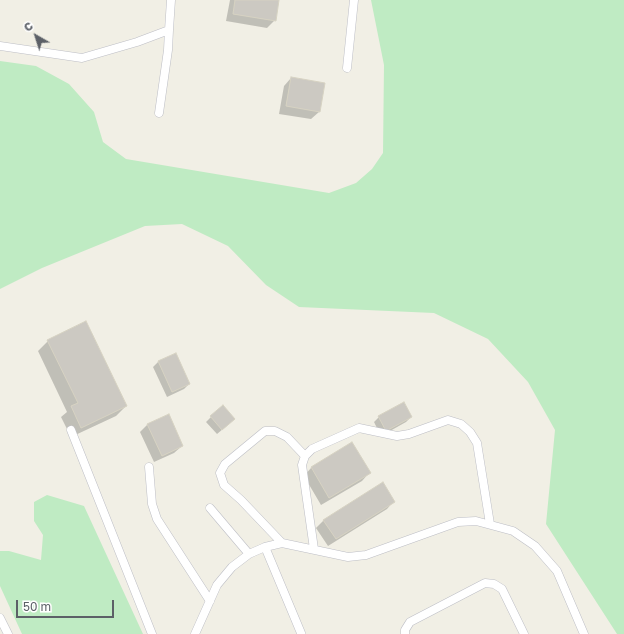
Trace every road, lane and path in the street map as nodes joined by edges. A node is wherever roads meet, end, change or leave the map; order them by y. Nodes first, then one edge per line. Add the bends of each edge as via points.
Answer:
1 (171, 0) edge
2 (354, 0) edge
3 (169, 30) junction
4 (0, 46) edge
5 (347, 68) dead end
6 (159, 113) dead end
7 (71, 430) dead end
8 (305, 456) junction
9 (149, 467) dead end
10 (210, 508) dead end
11 (490, 524) junction
12 (282, 543) junction
13 (265, 547) junction
14 (314, 549) junction
15 (249, 554) junction
16 (210, 601) junction
17 (0, 618) edge
18 (301, 633) edge
19 (8, 634) edge
20 (152, 634) edge
21 (195, 634) edge
22 (405, 634) edge
23 (524, 634) edge
24 (584, 634) edge

1 - 3 lane
2 - 5 lane
3 - 4 lane via 82,58
3 - 6 lane
7 - 20 lane
8 - 11 lane via 312,449 359,428 397,436 448,420 461,424 470,432 476,443
8 - 12 lane via 286,437 275,431 265,431 225,464 220,473 224,485
8 - 14 lane via 302,465
9 - 16 lane via 152,504 157,519
10 - 15 lane
11 - 14 lane via 476,520 458,522 366,555 348,557
11 - 24 lane via 513,531 535,546 557,571
12 - 13 lane
12 - 14 lane
13 - 15 lane
13 - 18 lane
15 - 16 lane via 232,566 217,585
16 - 21 lane
17 - 19 lane
22 - 23 lane via 410,622 485,583 494,584 502,589

